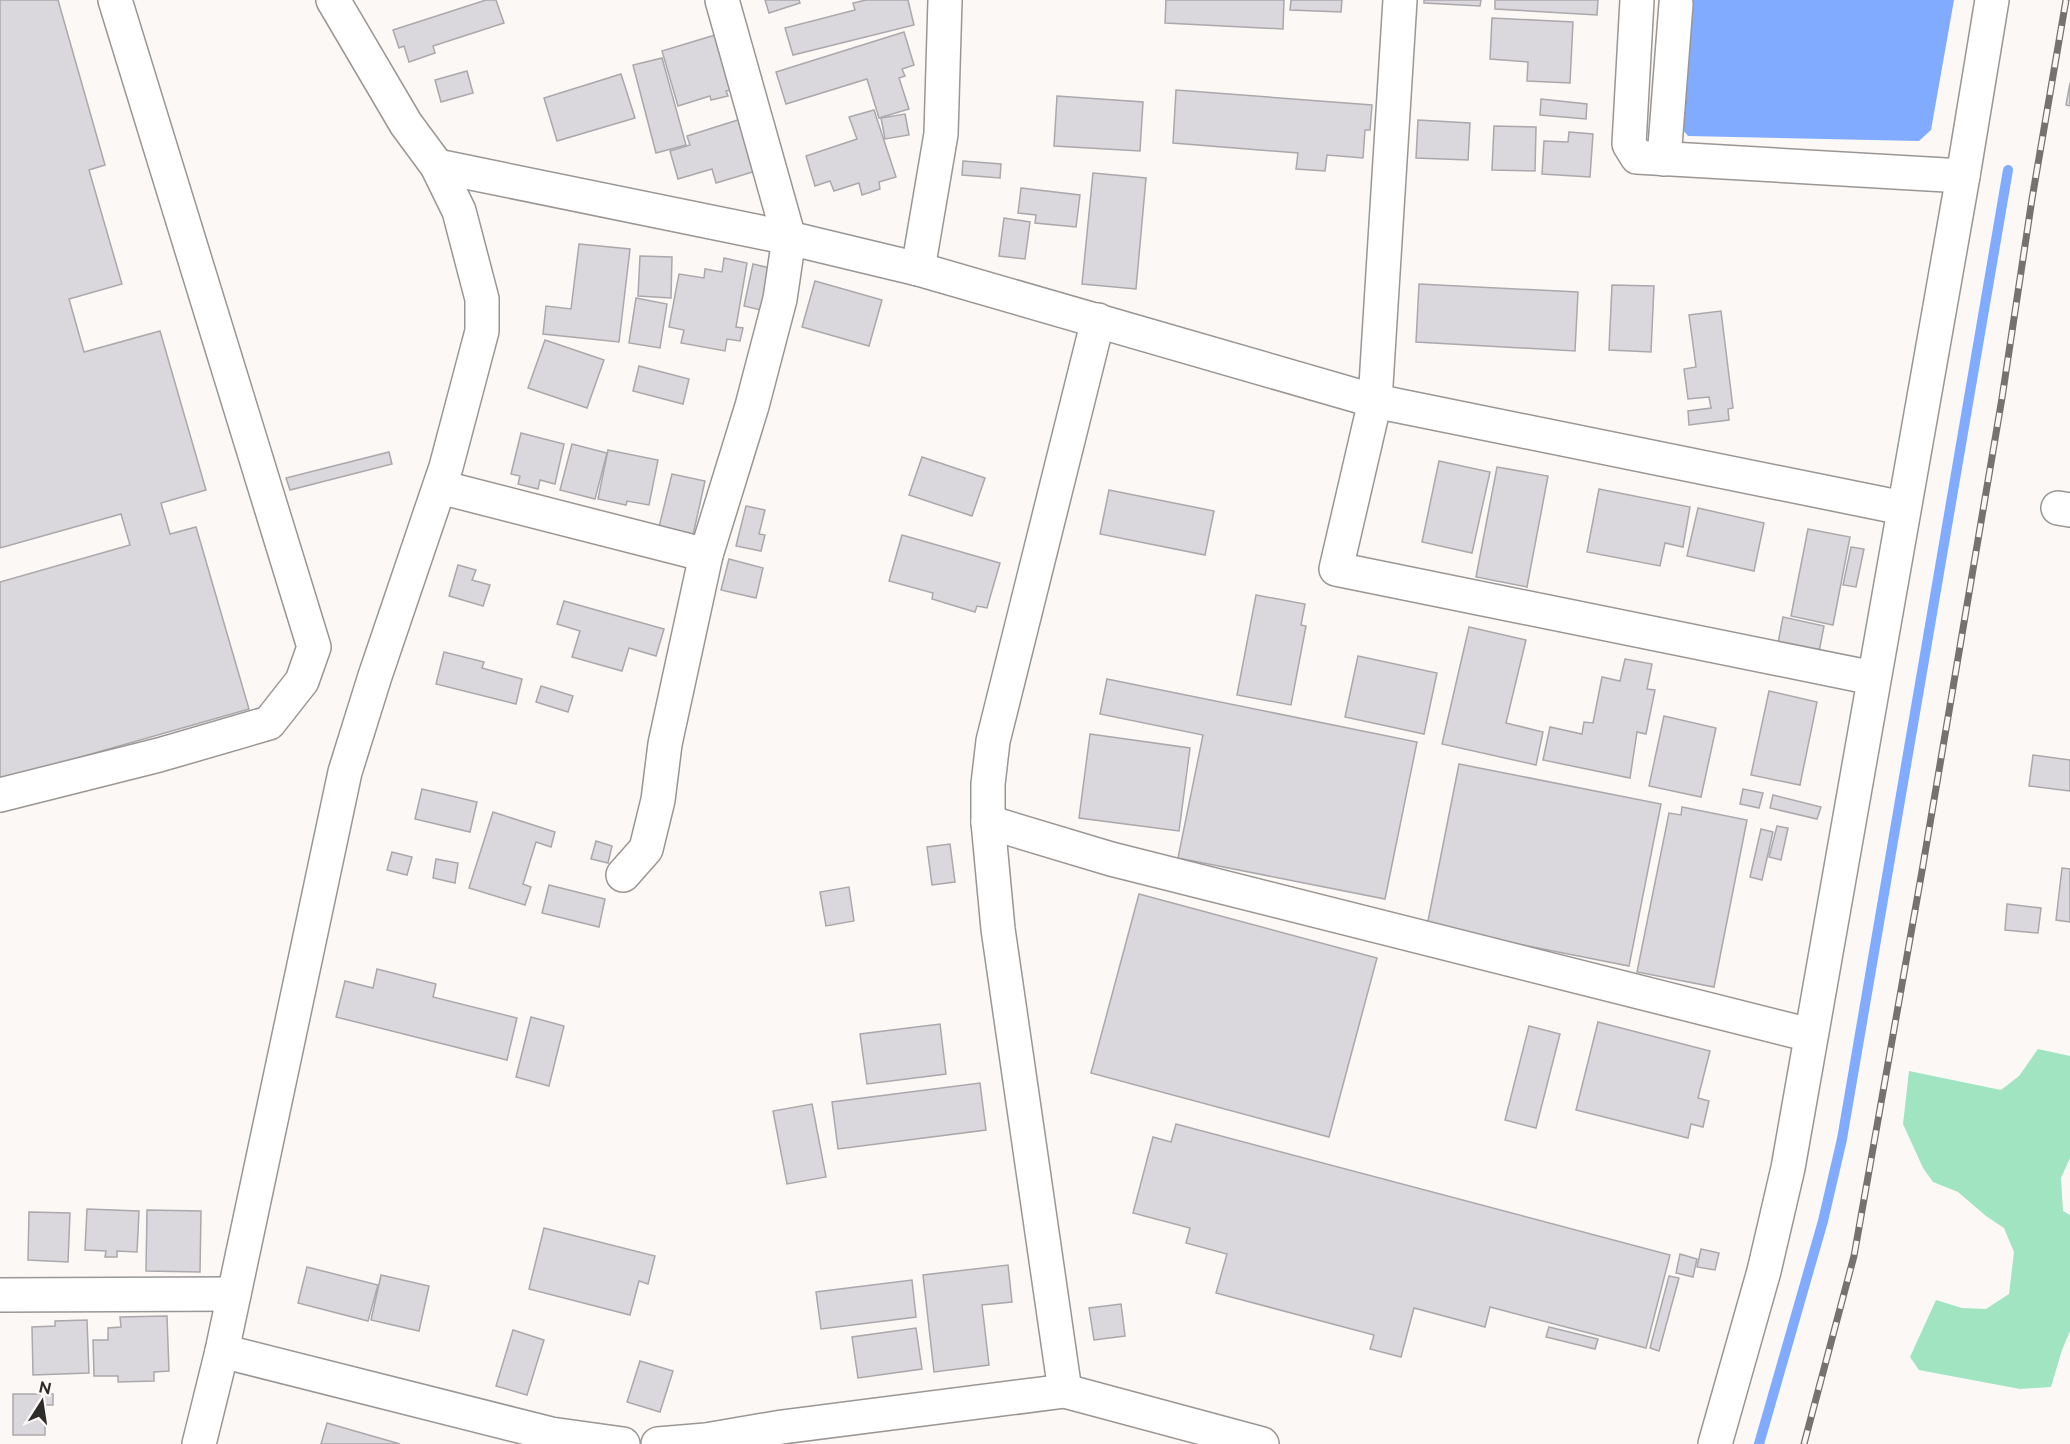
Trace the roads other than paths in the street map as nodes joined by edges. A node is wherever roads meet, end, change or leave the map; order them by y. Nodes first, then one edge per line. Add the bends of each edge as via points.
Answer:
1 (115, 0) edge
2 (333, 0) edge
3 (722, 0) edge
4 (945, 0) edge
5 (1400, 0) edge
6 (1637, 0) edge
7 (1992, 0) edge
8 (1676, 4) dead end
9 (1664, 159) junction
10 (437, 166) junction
11 (1963, 176) junction
12 (789, 238) junction
13 (918, 269) junction
14 (1098, 320) junction
15 (1375, 401) junction
16 (440, 487) junction
17 (1903, 508) junction
18 (706, 555) junction
19 (1873, 678) junction
20 (0, 795) edge
21 (988, 822) junction
22 (623, 875) dead end
23 (1810, 1035) junction
24 (0, 1294) edge
25 (234, 1294) junction
26 (222, 1351) junction
27 (1065, 1391) junction
28 (199, 1444) edge
29 (623, 1444) edge
30 (658, 1444) edge
31 (1262, 1444) edge
32 (1715, 1444) edge

1 - 20 street via 314,647 302,681 269,723
2 - 10 street via 406,124
3 - 12 street
4 - 13 street via 941,134
5 - 15 street
6 - 9 street via 1629,144 1638,157
7 - 11 street
8 - 9 street
9 - 11 street
10 - 12 street
10 - 16 street via 459,211 482,299 482,331
11 - 17 street
12 - 13 street
12 - 18 street via 780,300
13 - 14 street
14 - 15 street
14 - 21 street via 993,741
15 - 17 street
15 - 19 street via 1336,570
16 - 18 street
16 - 25 street via 345,772
17 - 19 street
18 - 22 street via 646,849
19 - 23 street
21 - 23 street via 1122,862
21 - 27 street via 999,929
23 - 32 street via 1788,1168 1764,1272
24 - 25 street
25 - 26 street
26 - 28 street
26 - 29 street via 551,1434
27 - 30 street
27 - 31 street

